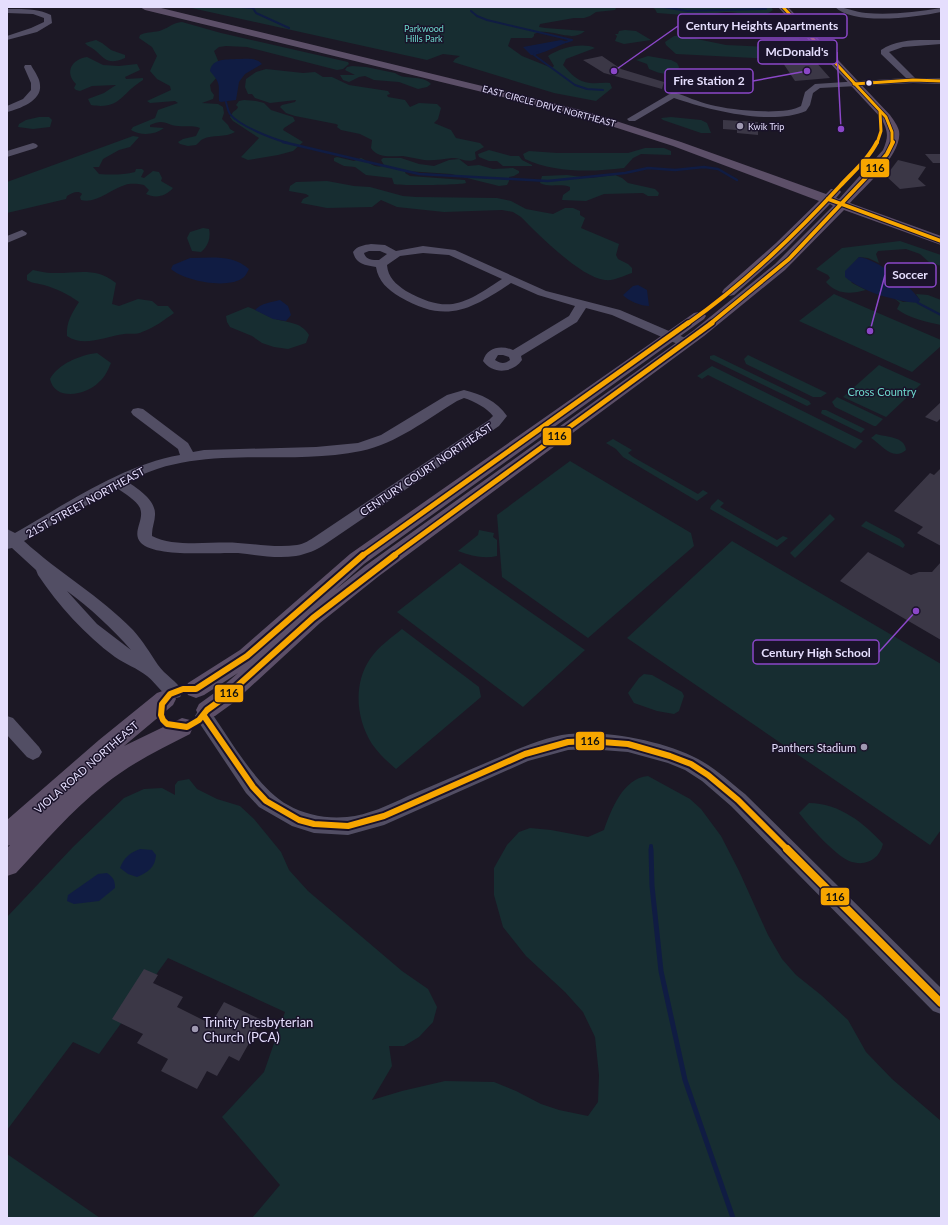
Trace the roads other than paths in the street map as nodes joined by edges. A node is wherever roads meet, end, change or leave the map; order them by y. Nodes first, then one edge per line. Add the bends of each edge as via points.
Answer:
1 (145, 7) edge
2 (175, 7) edge
3 (783, 7) edge
4 (838, 7) edge
5 (941, 10) edge
6 (7, 11) edge
7 (7, 38) edge
8 (941, 42) edge
9 (28, 67) dead end
10 (913, 80) junction
11 (941, 81) edge
12 (854, 84) junction
13 (7, 109) edge
14 (880, 112) junction
15 (632, 119) junction
16 (33, 146) dead end
17 (7, 154) edge
18 (831, 195) junction
19 (845, 200) junction
20 (941, 230) edge
21 (22, 233) dead end
22 (7, 240) edge
23 (941, 241) edge
24 (394, 254) junction
25 (381, 264) junction
26 (510, 279) junction
27 (582, 304) junction
28 (679, 339) junction
29 (514, 355) dead end
30 (138, 412) dead end
31 (187, 457) junction
32 (118, 481) junction
33 (9, 540) edge
34 (196, 689) junction
35 (170, 696) junction
36 (206, 713) junction
37 (7, 723) edge
38 (182, 727) junction
39 (33, 752) dead end
40 (7, 835) edge
41 (7, 865) edge
42 (941, 1003) edge

1 - 18 main road, EAST CIRCLE DRIVE NORTHEAST via 581,113
2 - 15 main road, EAST CIRCLE DRIVE NORTHEAST via 544,95
3 - 12 main road
4 - 5 street via 847,13 867,16
6 - 7 street via 34,12 48,17 48,23
8 - 10 street via 900,45 884,52
9 - 13 street via 36,84 34,91 23,102
10 - 11 street
10 - 12 street
12 - 14 main road
12 - 15 street via 822,85 814,88 808,92 804,108 792,113 727,110 673,95
14 - 18 main road via 883,131 879,142
14 - 19 main road via 893,130 892,146
15 - 18 main road, EAST CIRCLE DRIVE NORTHEAST via 709,145
16 - 17 street
18 - 19 main road, EAST CIRCLE DRIVE NORTHEAST
18 - 28 main road via 781,246
19 - 20 main road, EAST CIRCLE DRIVE NORTHEAST
19 - 23 main road, EAST CIRCLE DRIVE NORTHEAST
19 - 28 main road via 810,238 766,279
21 - 22 street
24 - 25 street
24 - 25 street via 373,247 358,252 360,258 366,262
24 - 26 street via 413,250 451,252
25 - 26 street via 381,270 393,288 430,308 458,308
26 - 27 street via 542,293
27 - 28 street via 616,312
27 - 29 street via 573,319
28 - 34 main road via 356,559 247,656
28 - 36 main road via 372,571 313,618
30 - 31 street via 183,446
31 - 32 street, 21ST STREET NORTHEAST via 149,467
31 - 32 street, CENTURY COURT NORTHEAST via 323,452 360,447 386,438 452,398 464,394 482,401 498,411 500,416 499,420 325,537 311,546 294,551 261,552 237,548 152,543 144,534 148,519 147,508
32 - 33 street, 21ST STREET NORTHEAST
33 - 35 street via 39,564 72,608 111,645 125,656 154,671
34 - 35 main road via 183,689
34 - 36 main road via 208,699
35 - 38 main road via 160,710 163,720 173,726
35 - 40 main road, VIOLA ROAD NORTHEAST
36 - 38 main road via 193,724
36 - 42 street via 253,787 266,801 299,820 331,826 348,826 384,816 525,754 568,742 628,744 691,764 738,800
37 - 39 street
38 - 41 main road, VIOLA ROAD NORTHEAST via 132,753 96,778 67,803

